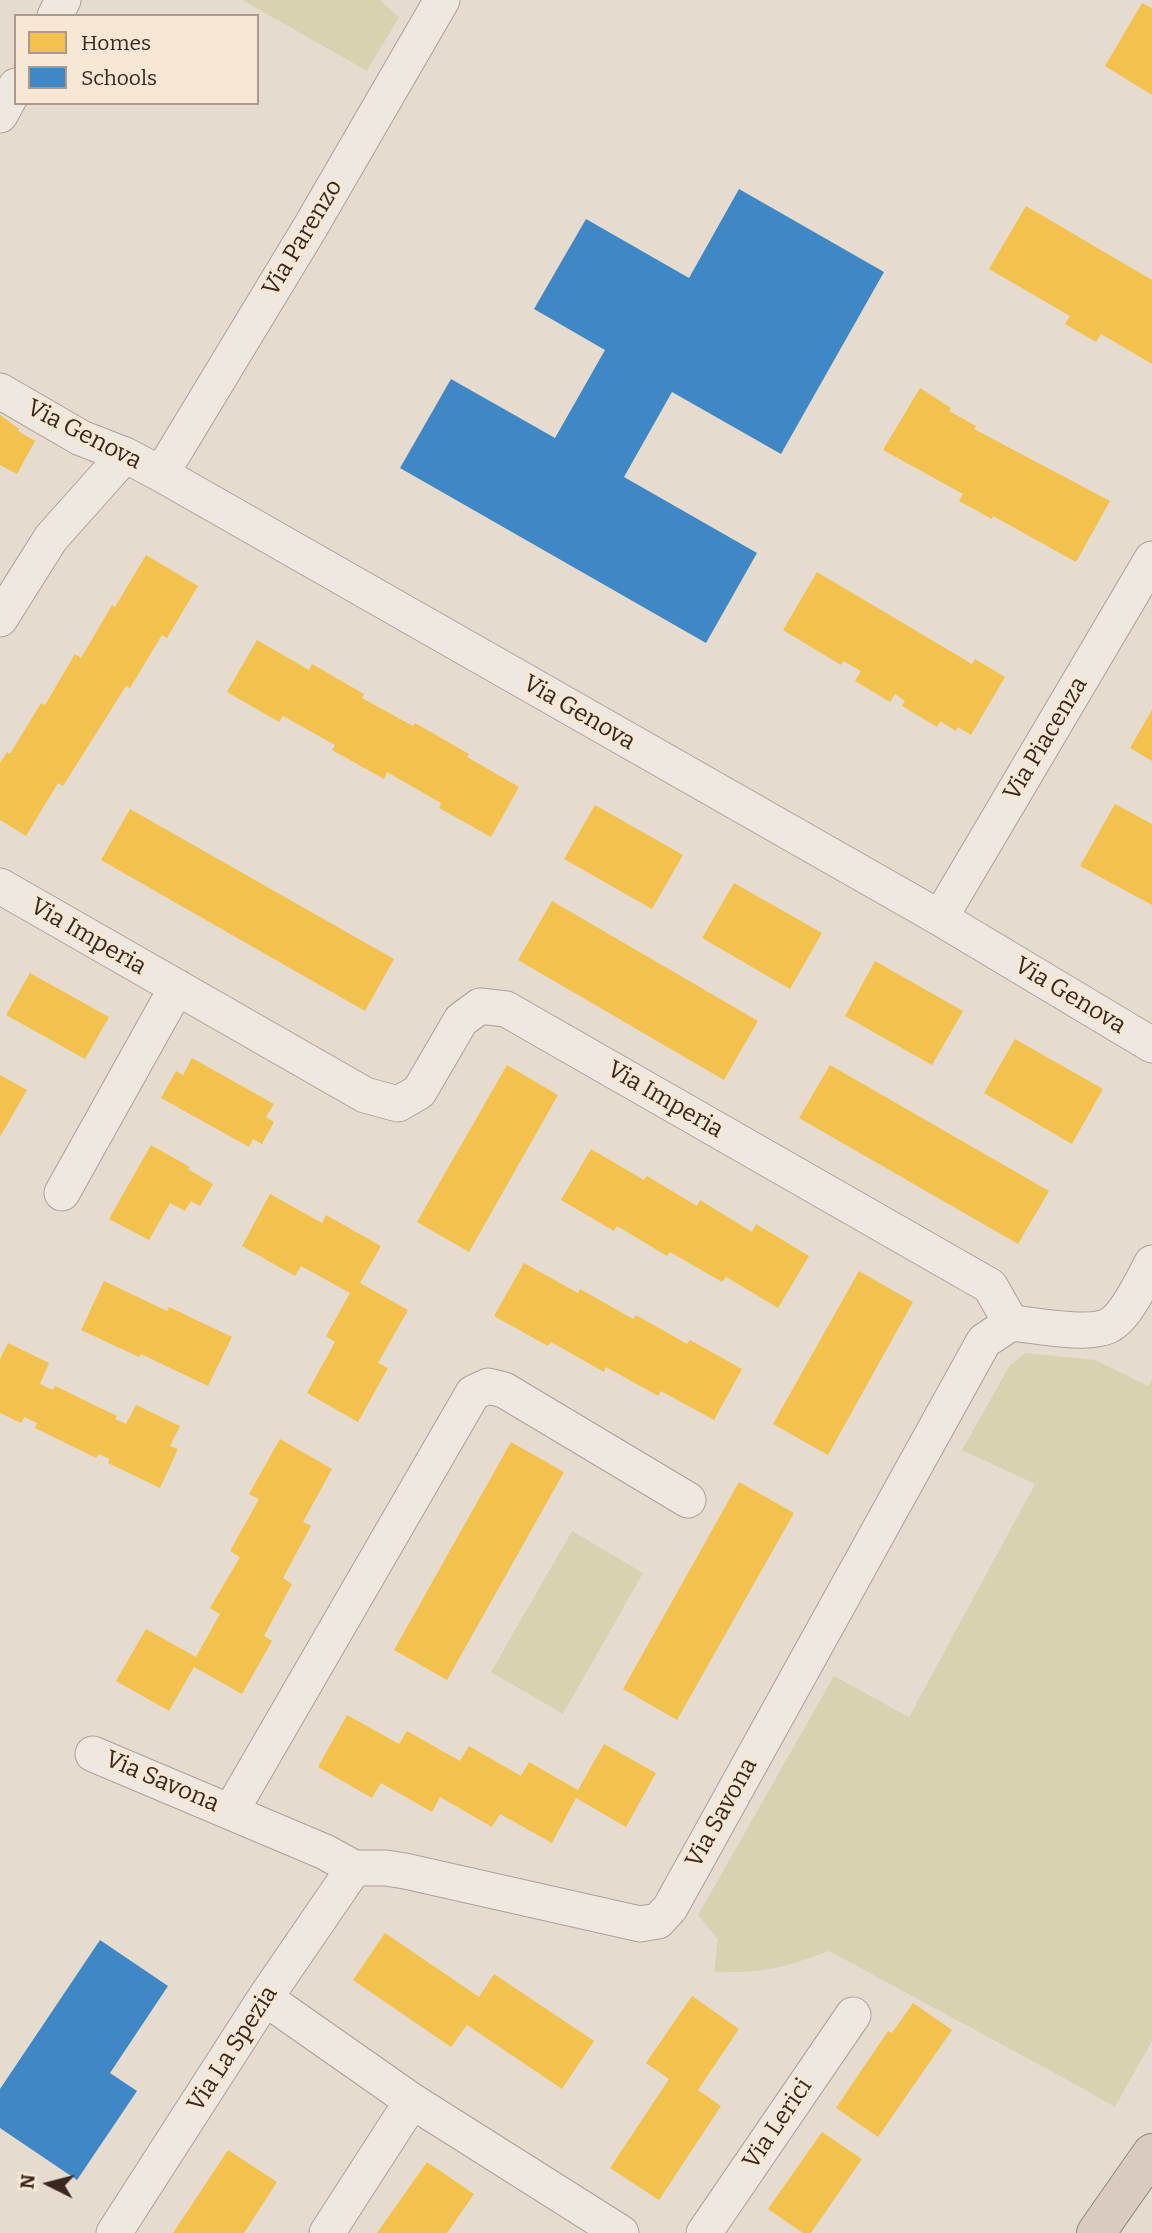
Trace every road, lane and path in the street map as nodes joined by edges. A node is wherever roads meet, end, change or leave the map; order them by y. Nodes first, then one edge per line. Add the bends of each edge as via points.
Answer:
1 (442, 0) edge
2 (14, 90) edge
3 (0, 115) edge
4 (0, 391) edge
5 (125, 455) junction
6 (161, 474) junction
7 (1152, 559) edge
8 (0, 619) edge
9 (0, 886) edge
10 (940, 918) junction
11 (177, 987) junction
12 (1152, 1045) edge
13 (62, 1193) dead end
14 (1152, 1263) edge
15 (1011, 1323) junction
16 (688, 1500) dead end
17 (93, 1754) dead end
18 (231, 1811) junction
19 (354, 1868) junction
20 (265, 1998) junction
21 (853, 2015) dead end
22 (412, 2101) junction
23 (1152, 2152) edge
24 (114, 2233) edge
25 (327, 2233) edge
26 (621, 2233) edge
27 (704, 2233) edge
28 (1096, 2233) edge

1 - 6 street, Via Parenzo
2 - 3 street
4 - 5 street, Via Genova via 80,438
5 - 6 street, Via Genova
5 - 8 street via 51,538
6 - 10 street, Via Genova
7 - 10 street, Via Piacenza
9 - 11 street, Via Imperia
10 - 12 street, Via Genova
11 - 13 street
11 - 15 street, Via Imperia via 365,1096 398,1104 419,1092 461,1020 480,1006 506,1009 990,1286
14 - 15 street via 1113,1324 1090,1330
15 - 19 street, Via Savona via 984,1341 670,1908 658,1922 640,1924 405,1871
16 - 18 street, Via Savona via 504,1390 488,1386 473,1393
17 - 18 street, Via Savona
18 - 19 street, Via Savona
19 - 20 street, Via La Spezia
20 - 22 street
20 - 24 street, Via La Spezia
21 - 27 street, Via Lerici
22 - 25 street
22 - 26 street
23 - 28 highway

